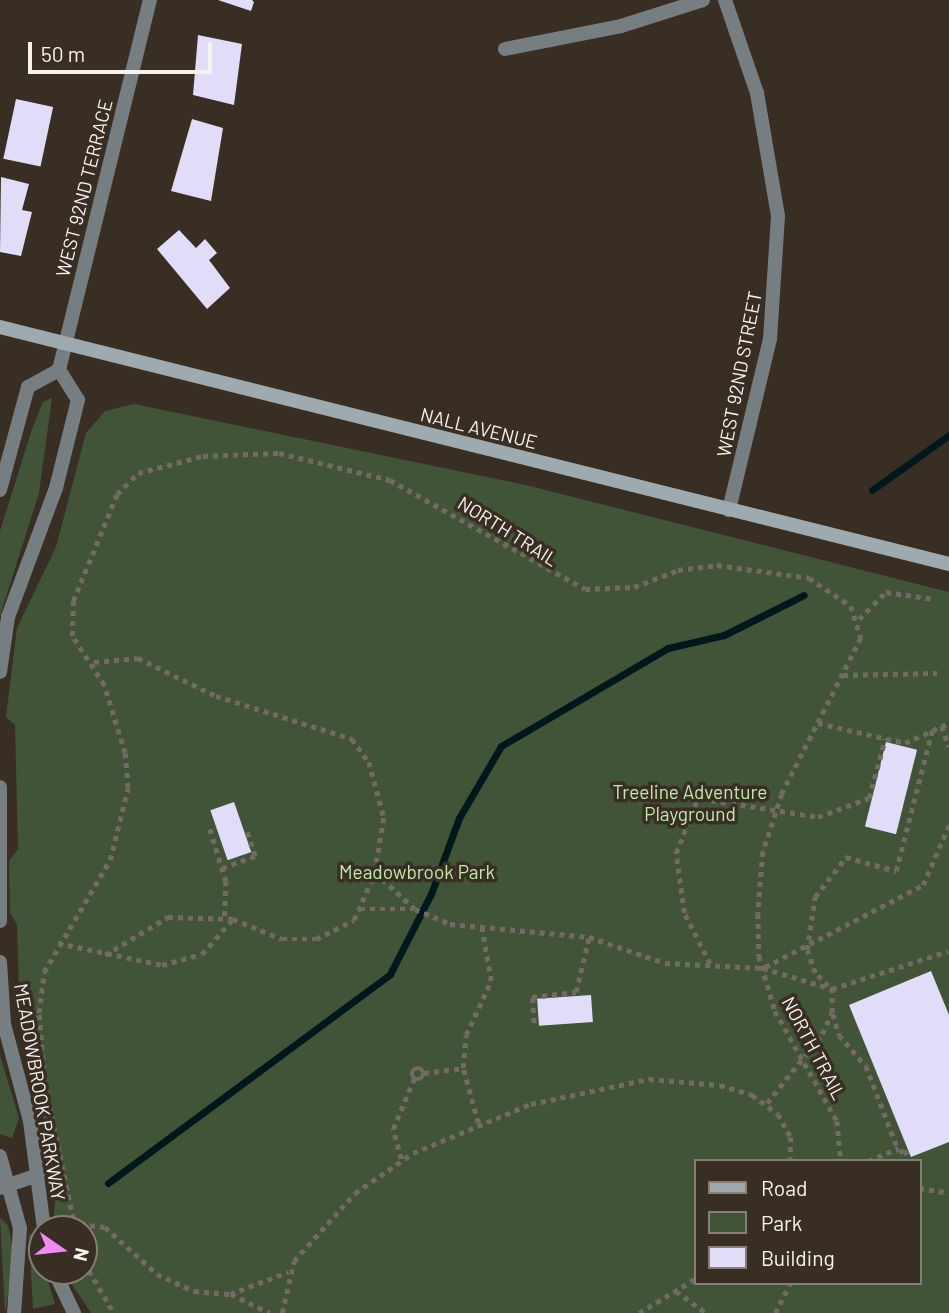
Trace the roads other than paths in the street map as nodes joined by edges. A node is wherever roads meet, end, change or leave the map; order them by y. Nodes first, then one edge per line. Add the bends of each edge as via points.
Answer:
1 (150, 0) edge
2 (703, 0) edge
3 (725, 0) edge
4 (505, 49) dead end
5 (0, 327) edge
6 (65, 344) junction
7 (59, 370) junction
8 (0, 490) edge
9 (729, 510) junction
10 (949, 564) edge
11 (0, 671) edge
12 (0, 787) edge
13 (0, 921) edge
14 (0, 962) edge
15 (0, 1156) edge
16 (38, 1175) junction
17 (5, 1186) edge
18 (42, 1215) edge
19 (61, 1285) edge
20 (14, 1313) edge
21 (74, 1313) edge

1 - 6 street, WEST 92ND TERRACE
2 - 4 street via 621,26
3 - 9 street, WEST 92ND STREET via 757,93 778,216 770,339
5 - 6 main road, NALL AVENUE
6 - 7 street
6 - 9 main road, NALL AVENUE
7 - 8 street via 27,387
7 - 11 street via 78,400 56,488 8,617
9 - 10 main road, NALL AVENUE
12 - 13 street
14 - 16 street, MEADOWBROOK PARKWAY via 4,1024
15 - 17 street
16 - 17 street
16 - 18 street, MEADOWBROOK PARKWAY
17 - 20 street via 20,1228
19 - 21 street

